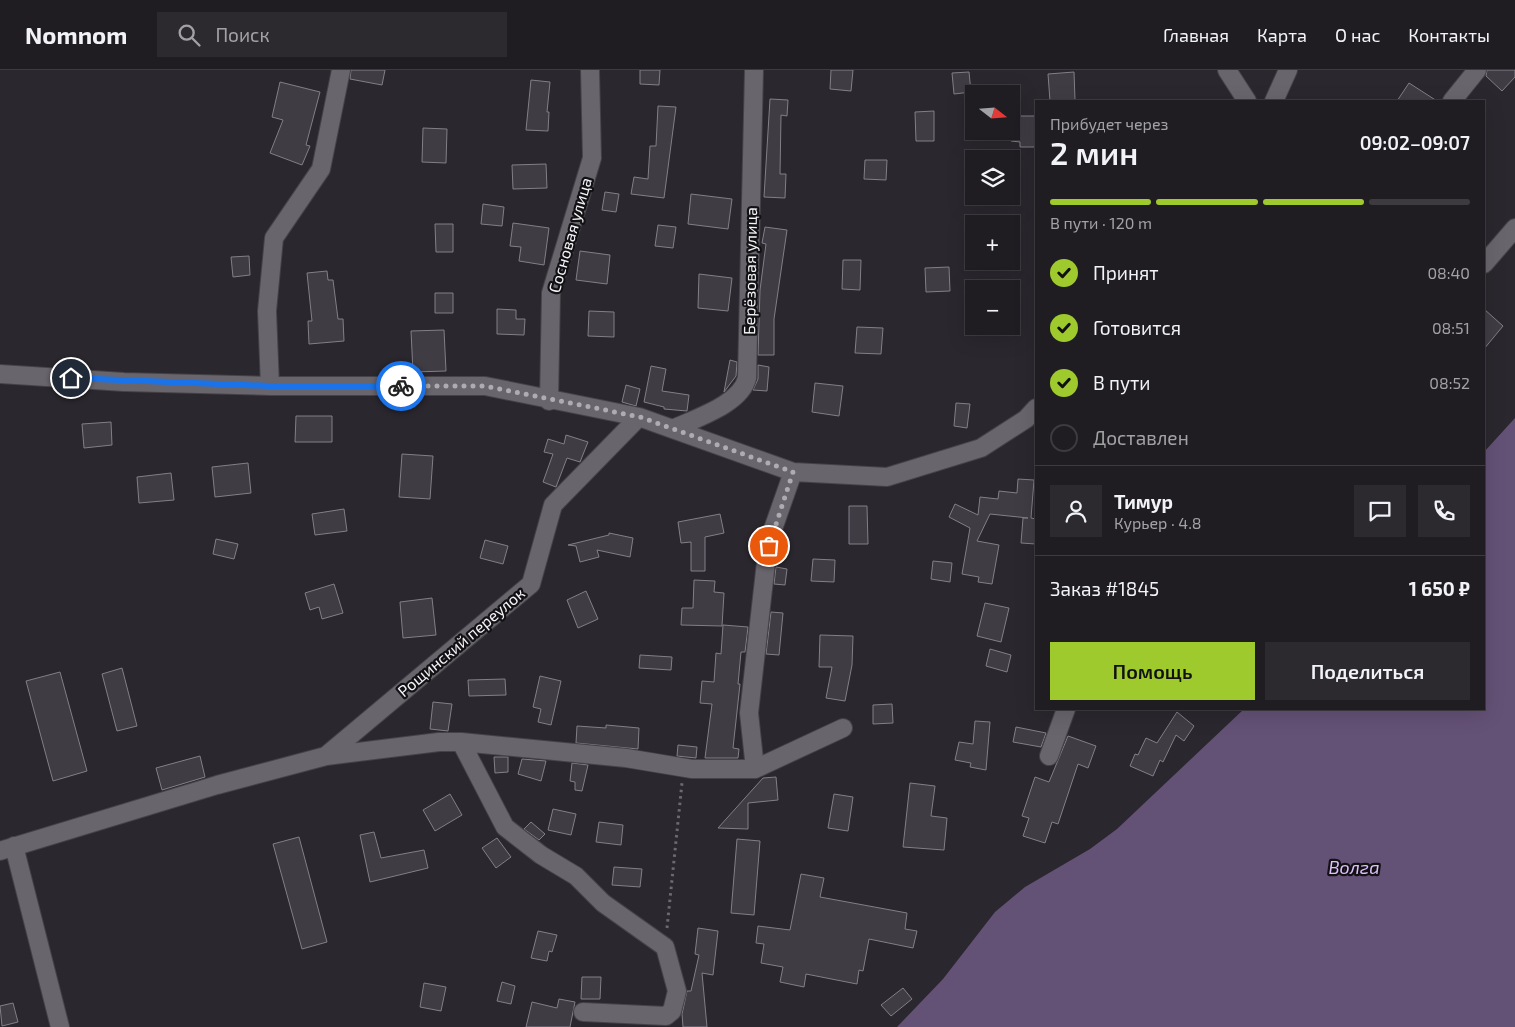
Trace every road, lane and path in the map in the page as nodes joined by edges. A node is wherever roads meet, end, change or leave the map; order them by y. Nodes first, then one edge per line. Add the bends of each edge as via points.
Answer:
1 (341, 70) edge
2 (590, 70) edge
3 (754, 70) edge
4 (1227, 70) edge
5 (1288, 70) edge
6 (1477, 70) edge
7 (1246, 100) edge
8 (1274, 100) edge
9 (1453, 100) edge
10 (1515, 228) edge
11 (1485, 263) edge
12 (0, 374) edge
13 (270, 386) junction
14 (549, 401) junction
15 (1035, 409) edge
16 (640, 417) junction
17 (673, 430) junction
18 (793, 472) junction
19 (1066, 710) edge
20 (843, 728) dead end
21 (461, 742) junction
22 (326, 756) junction
23 (1049, 756) dead end
24 (684, 768) junction
25 (755, 769) junction
26 (7, 848) edge
27 (665, 947) junction
28 (583, 1012) dead end
29 (60, 1027) edge

1 - 13 street via 321,169 274,238 267,311
2 - 14 street, Сосновая улица via 592,158 551,293
3 - 17 street, Берёзовая улица via 745,388 737,397
4 - 7 street
5 - 8 street
6 - 9 street
10 - 11 street
12 - 13 street
13 - 14 street via 485,386
14 - 16 street
15 - 18 street via 1026,419 981,448 887,477
16 - 17 street
16 - 22 street, Рощинский переулок via 553,505 531,584
17 - 18 street
18 - 25 street via 773,529 766,562 749,713
19 - 23 street
20 - 25 street
21 - 22 street
21 - 24 street via 626,758
21 - 27 street via 504,827 576,876 603,904
22 - 26 street
24 - 25 street
24 - 27 path
26 - 29 street
27 - 28 street via 677,991 672,1011 666,1016

